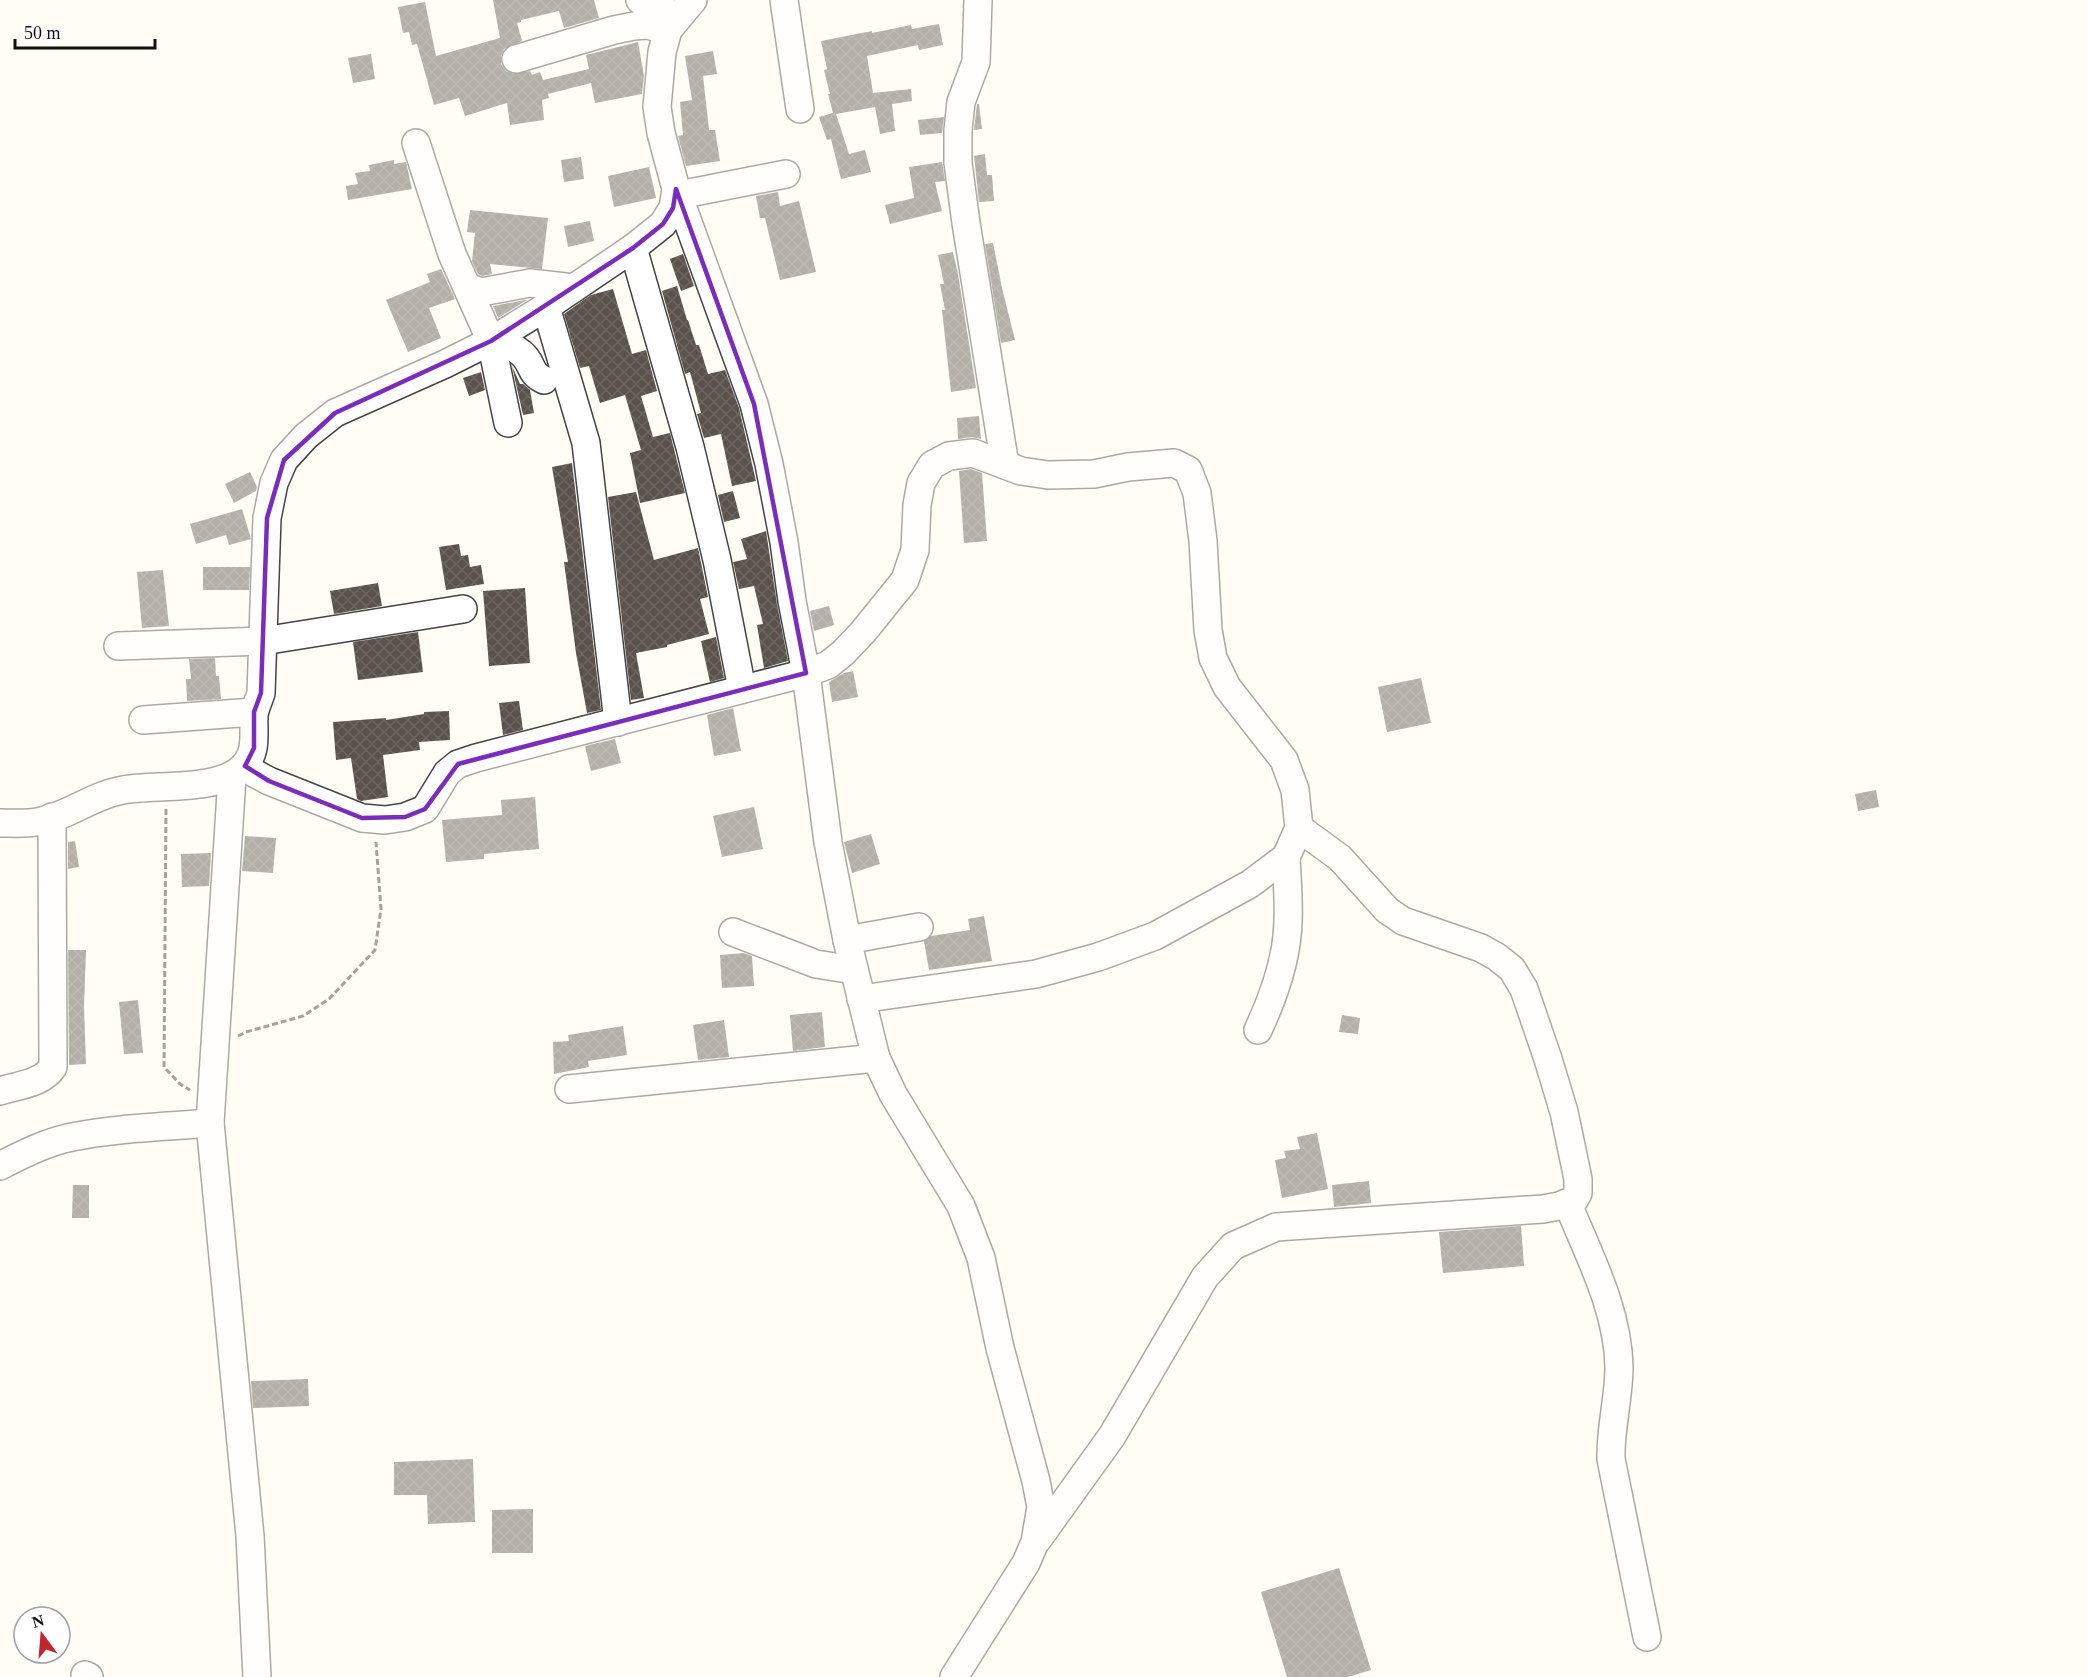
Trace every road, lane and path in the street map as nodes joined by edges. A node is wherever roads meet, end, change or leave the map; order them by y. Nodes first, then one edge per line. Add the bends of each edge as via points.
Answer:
1 (640, 0) edge
2 (784, 0) edge
3 (978, 0) edge
4 (680, 15) edge
5 (516, 59) dead end
6 (800, 109) dead end
7 (416, 143) dead end
8 (786, 174) dead end
9 (678, 192) junction
10 (633, 248) junction
11 (466, 287) junction
12 (574, 288) junction
13 (546, 307) junction
14 (491, 341) junction
15 (544, 380) dead end
16 (508, 423) dead end
17 (1005, 465) junction
18 (463, 609) dead end
19 (263, 641) junction
20 (118, 646) dead end
21 (806, 673) junction
22 (742, 689) junction
23 (254, 712) junction
24 (143, 720) dead end
25 (618, 722) junction
26 (238, 771) junction
27 (166, 786) junction
28 (52, 817) junction
29 (375, 819) junction
30 (0, 823) edge
31 (1299, 828) junction
32 (1286, 856) junction
33 (919, 927) dead end
34 (733, 932) dead end
35 (847, 940) junction
36 (854, 970) junction
37 (861, 999) junction
38 (1258, 1030) dead end
39 (213, 1051) junction
40 (876, 1058) junction
41 (569, 1089) dead end
42 (0, 1091) edge
43 (210, 1112) junction
44 (0, 1166) edge
45 (1569, 1204) junction
46 (1035, 1542) junction
47 (1647, 1637) dead end
48 (257, 1677) edge
49 (954, 1677) edge

1 - 4 street via 654,10
2 - 6 street
3 - 17 street via 976,62 961,102 958,163
4 - 5 street
4 - 9 street via 662,52 657,107
7 - 11 street
8 - 9 street
9 - 10 street via 663,224
9 - 21 street via 754,404 782,530
10 - 12 street
10 - 22 street via 690,447
11 - 12 street via 481,292 530,283
11 - 14 street
12 - 13 street
13 - 14 street
13 - 25 street via 586,443
14 - 15 street via 516,350 535,375
14 - 16 street
14 - 19 street via 335,413 284,460 274,483 267,518
17 - 21 street via 974,453 949,456 932,465 921,483 915,550 905,580 843,653
17 - 31 street via 1048,475 1094,474 1174,462 1188,470 1197,493 1213,658 1227,687 1284,760 1295,790
18 - 19 street
19 - 20 street
19 - 23 street via 261,693
21 - 22 street
21 - 35 street via 828,842
22 - 25 street
23 - 24 street
23 - 26 street via 254,748
25 - 29 street via 458,764 447,773 425,809 405,817
26 - 27 street via 194,785
26 - 29 street via 254,773 362,818
26 - 39 street
27 - 28 street via 121,790
27 - 43 path via 164,1067
28 - 30 street via 37,822
28 - 42 street via 52,1067 48,1074 32,1082
29 - 39 path via 381,909 375,950 328,999 303,1016 246,1032
31 - 32 street
31 - 45 street via 1340,858 1387,910 1403,921 1481,948 1512,969 1531,1007 1564,1112 1578,1179 1578,1192
32 - 37 street via 1250,884 1155,936 1098,957 1036,974
32 - 38 street via 1288,924 1284,954 1274,995
33 - 35 street
34 - 36 street via 816,964
35 - 36 street
36 - 37 street
37 - 40 street
39 - 43 street
40 - 41 street
40 - 46 street via 898,1104 960,1206 981,1258 1041,1507
43 - 44 street via 71,1137
43 - 48 street via 250,1536
45 - 46 street via 1276,1227 1233,1246 1205,1277 1112,1436
45 - 47 street via 1603,1286 1616,1338 1619,1368 1611,1459
46 - 49 street via 1026,1563

